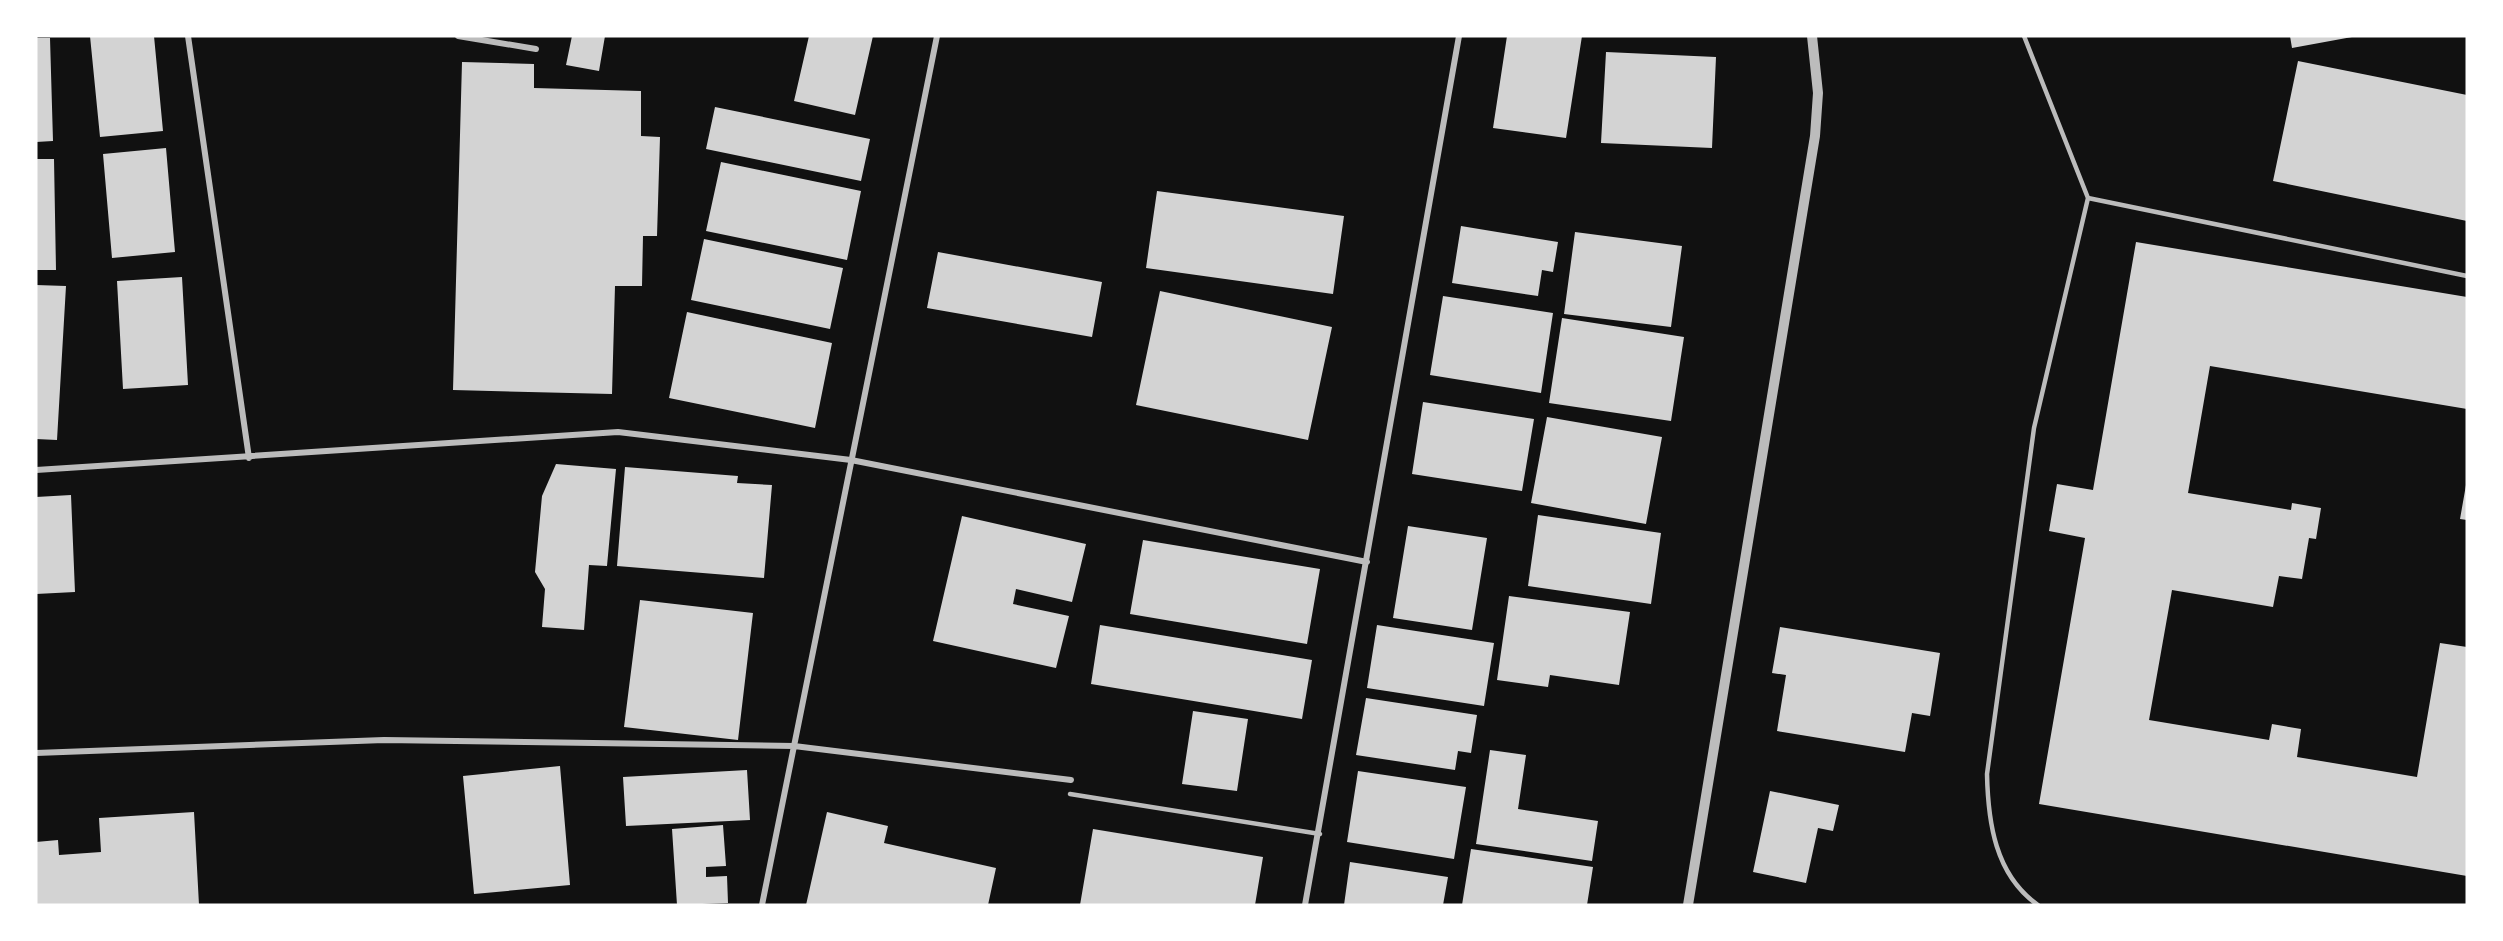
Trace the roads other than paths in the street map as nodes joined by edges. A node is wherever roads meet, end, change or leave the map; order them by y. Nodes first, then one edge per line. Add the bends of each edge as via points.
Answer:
1 (188, 36) edge
2 (458, 36) edge
3 (937, 36) edge
4 (1459, 36) edge
5 (1812, 36) edge
6 (2024, 36) edge
7 (536, 49) dead end
8 (2088, 198) junction
9 (2467, 276) edge
10 (249, 458) junction
11 (851, 460) junction
12 (36, 470) edge
13 (1367, 561) junction
14 (794, 746) junction
15 (36, 753) edge
16 (1071, 780) dead end
17 (1070, 794) dead end
18 (1320, 834) junction
19 (762, 905) edge
20 (1305, 905) edge
21 (1688, 905) edge
22 (2038, 905) edge

1 - 10 street
2 - 7 street
3 - 11 street
4 - 13 street
5 - 21 street via 1818,93 1815,136
6 - 8 lane
8 - 9 lane
8 - 22 lane via 2034,428 1987,774 1988,814 1994,842 2023,894
10 - 11 street via 618,432
10 - 12 street
11 - 13 street
11 - 14 street
13 - 18 street
14 - 15 street via 384,740
14 - 16 street
14 - 19 street
17 - 18 lane
18 - 20 street

